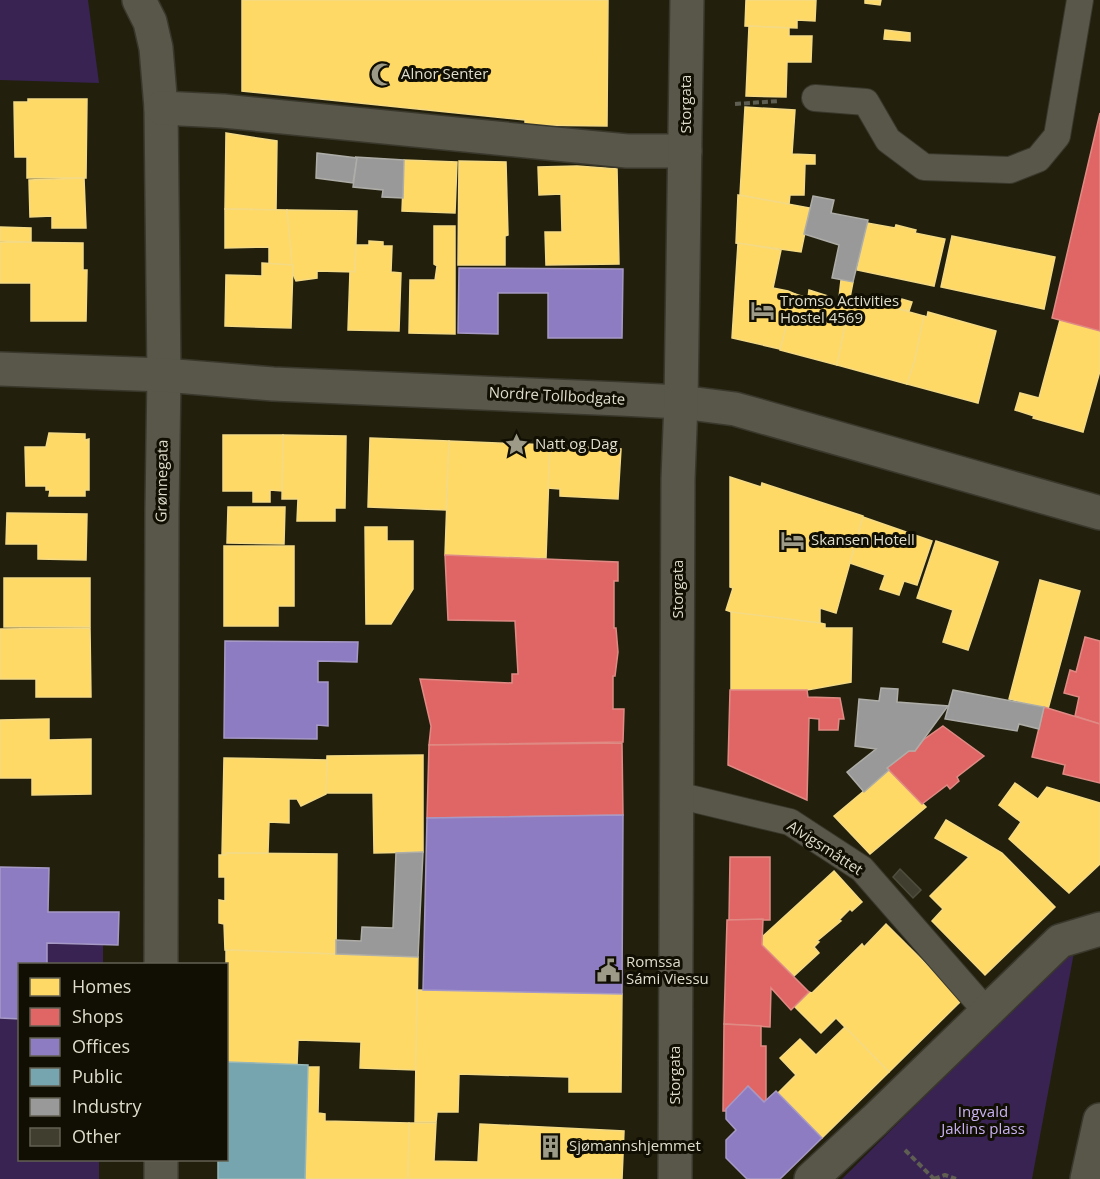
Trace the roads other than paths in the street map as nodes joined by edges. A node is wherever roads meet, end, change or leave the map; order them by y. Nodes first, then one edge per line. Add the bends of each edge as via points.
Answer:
1 (139, 0) edge
2 (687, 0) edge
3 (1080, 0) edge
4 (815, 98) dead end
5 (161, 108) junction
6 (686, 151) junction
7 (0, 369) edge
8 (164, 375) junction
9 (681, 402) junction
10 (1100, 513) edge
11 (677, 795) junction
12 (1100, 929) edge
13 (161, 963) edge
14 (987, 1011) junction
15 (1100, 1120) edge
16 (161, 1161) edge
17 (161, 1179) edge
18 (675, 1179) edge
19 (811, 1179) edge
20 (1087, 1179) edge

1 - 5 street, Grønnegata via 150,22 156,48
2 - 6 street, Storgata
3 - 4 lane via 1057,136 1038,159 1010,170 924,166 888,140 866,102
5 - 6 street via 627,151
5 - 8 street, Grønnegata
6 - 9 street, Storgata
7 - 8 street, Nordre Tollbodgate
8 - 9 street, Nordre Tollbodgate via 273,384
8 - 13 street, Grønnegata
9 - 10 street, Nordre Tollbodgate via 753,413
9 - 11 street, Storgata
11 - 14 lane, Alvigsmåttet via 790,822 862,869
11 - 18 street, Storgata
12 - 14 street via 1060,941
14 - 19 street
15 - 20 street
16 - 17 street

